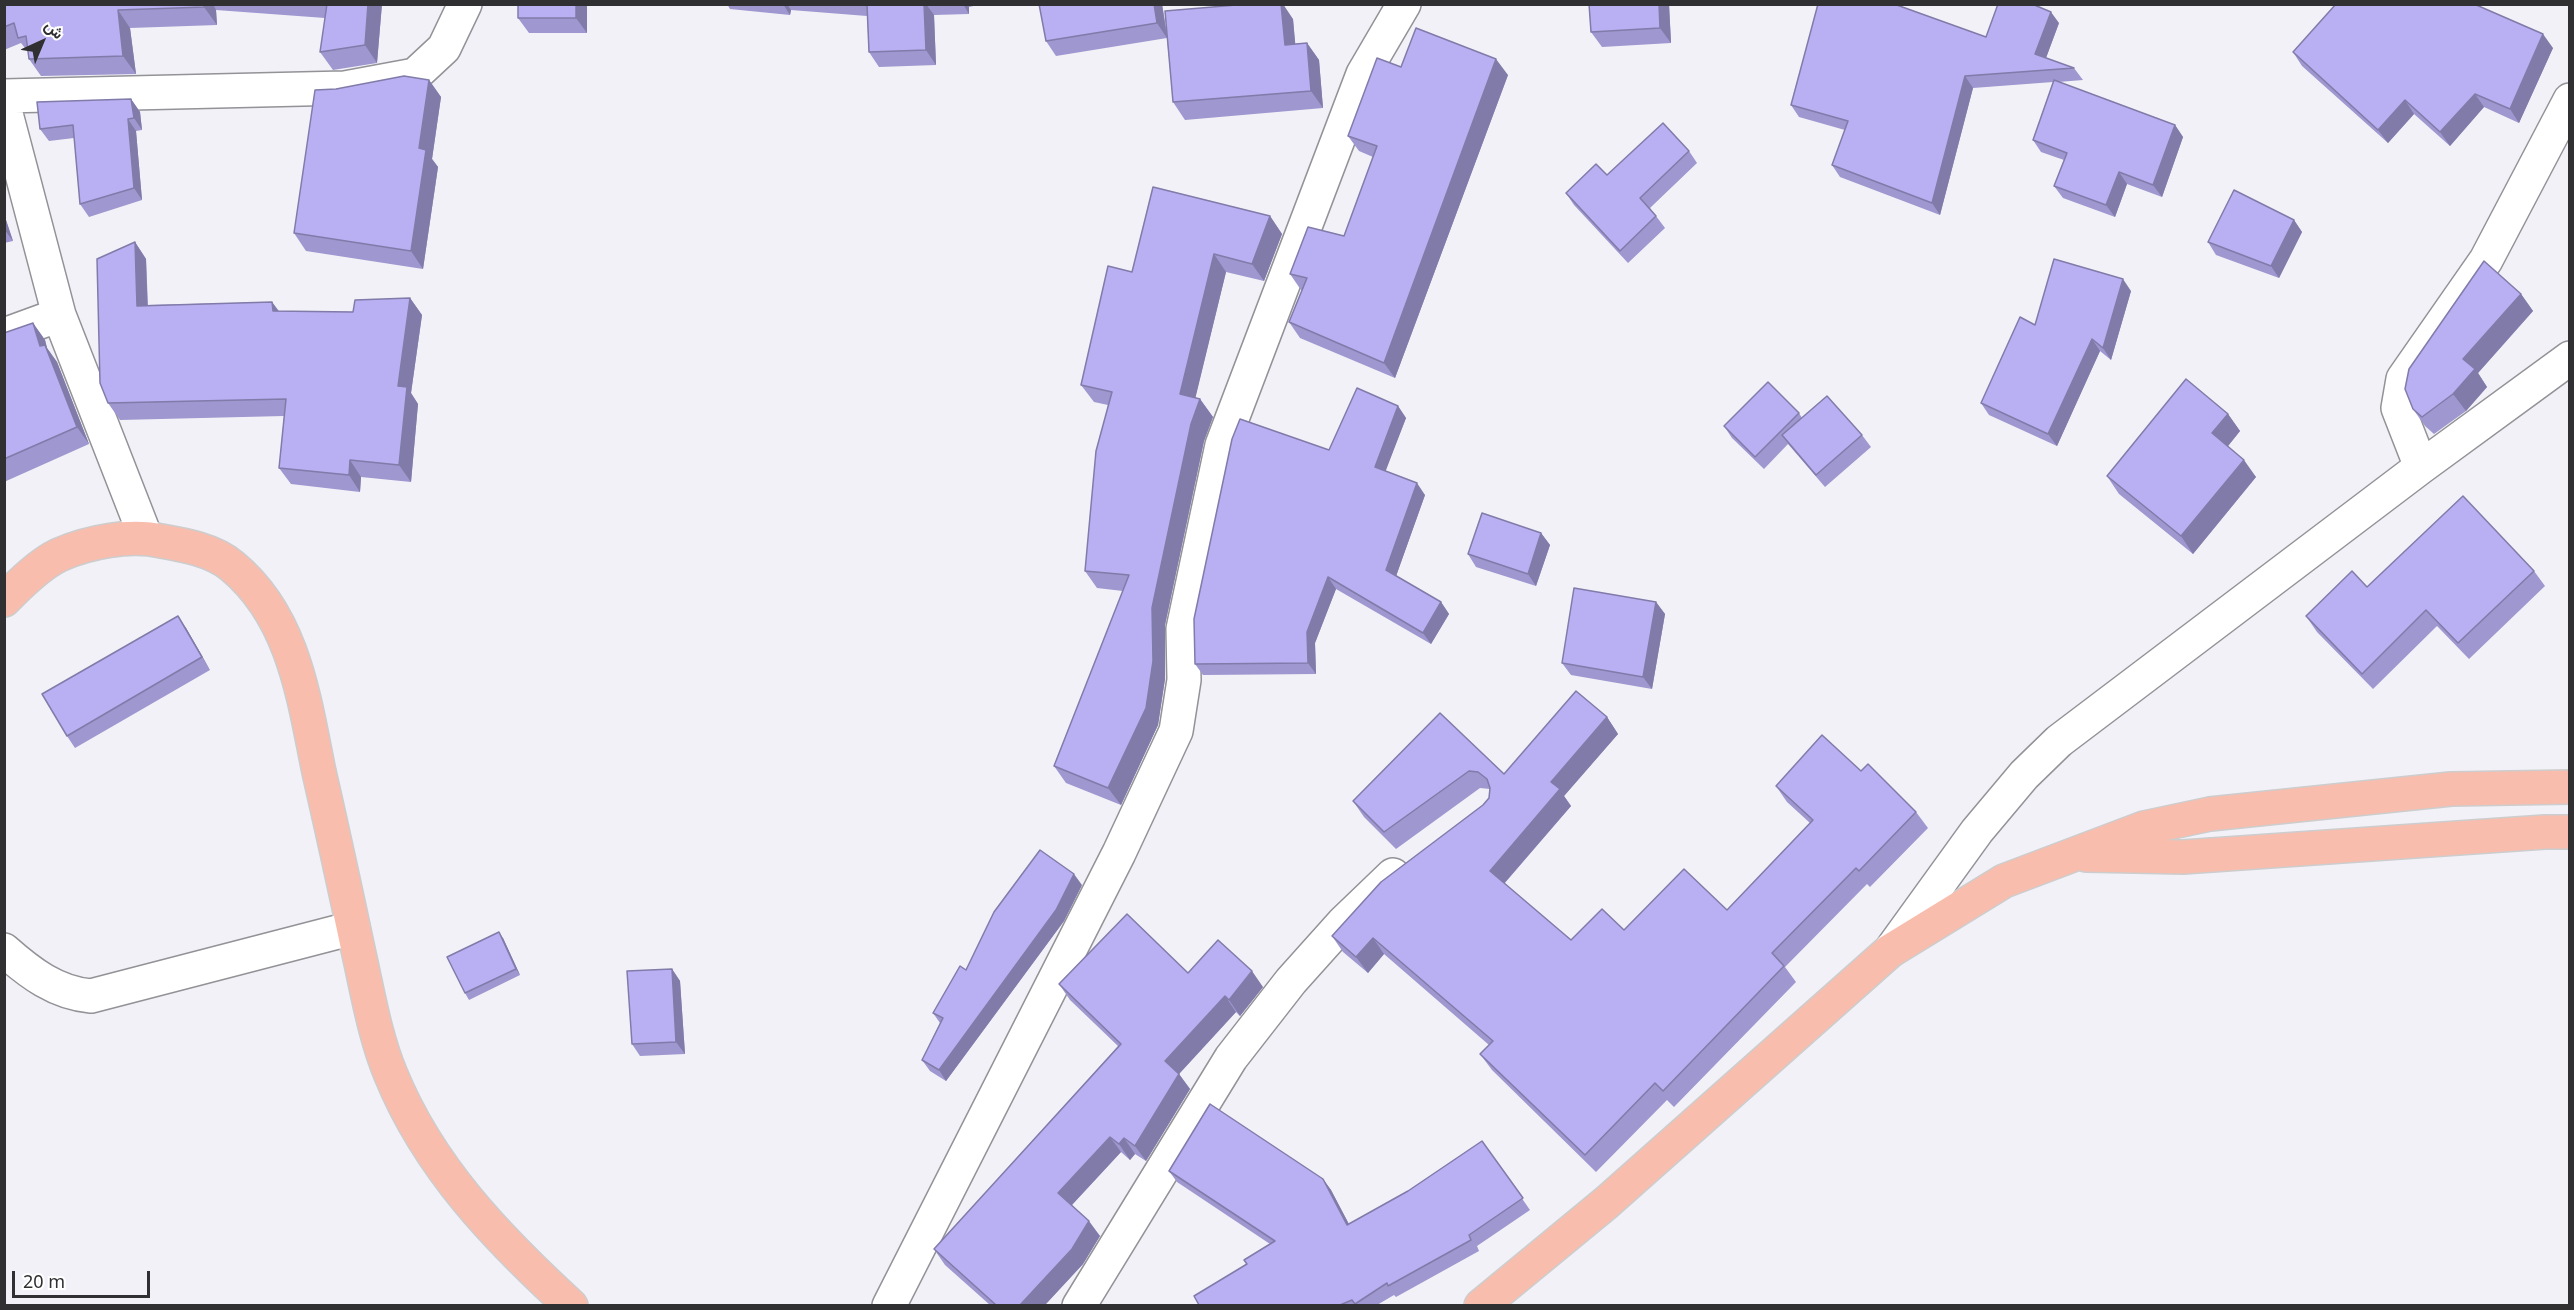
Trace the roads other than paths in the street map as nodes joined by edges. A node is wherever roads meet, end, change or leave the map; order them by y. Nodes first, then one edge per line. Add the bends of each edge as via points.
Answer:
1 (465, 4) edge
2 (1404, 4) edge
3 (4, 96) edge
4 (2570, 100) edge
5 (4, 106) edge
6 (59, 315) junction
7 (4, 335) edge
8 (2570, 358) edge
9 (2421, 466) junction
10 (146, 538) junction
11 (4, 600) edge
12 (2570, 787) edge
13 (2570, 832) edge
14 (2072, 854) junction
15 (1418, 856) edge
16 (353, 928) junction
17 (4, 950) edge
18 (1890, 951) junction
19 (571, 1305) edge
20 (889, 1305) edge
21 (1079, 1305) edge
22 (1481, 1305) edge

1 - 3 street via 444,48 415,75 345,88
2 - 20 street via 1363,74 1222,445 1183,629 1184,680 1176,731 1124,843
4 - 9 street via 2486,260 2403,379 2398,408
5 - 6 street
6 - 7 street
6 - 10 street
8 - 9 street
9 - 18 street via 2059,741 1977,831
10 - 11 main road via 91,544 57,556
10 - 16 main road via 194,548 231,564 262,598 285,638 304,692
12 - 14 main road via 2451,789 2210,814 2144,828
13 - 14 main road via 2182,857
14 - 18 main road via 2004,881
15 - 21 street via 1380,884 1343,923 1231,1058
16 - 17 street via 91,996 57,988
16 - 19 main road via 390,1074 412,1120 439,1166 508,1248
18 - 22 main road via 1606,1203

